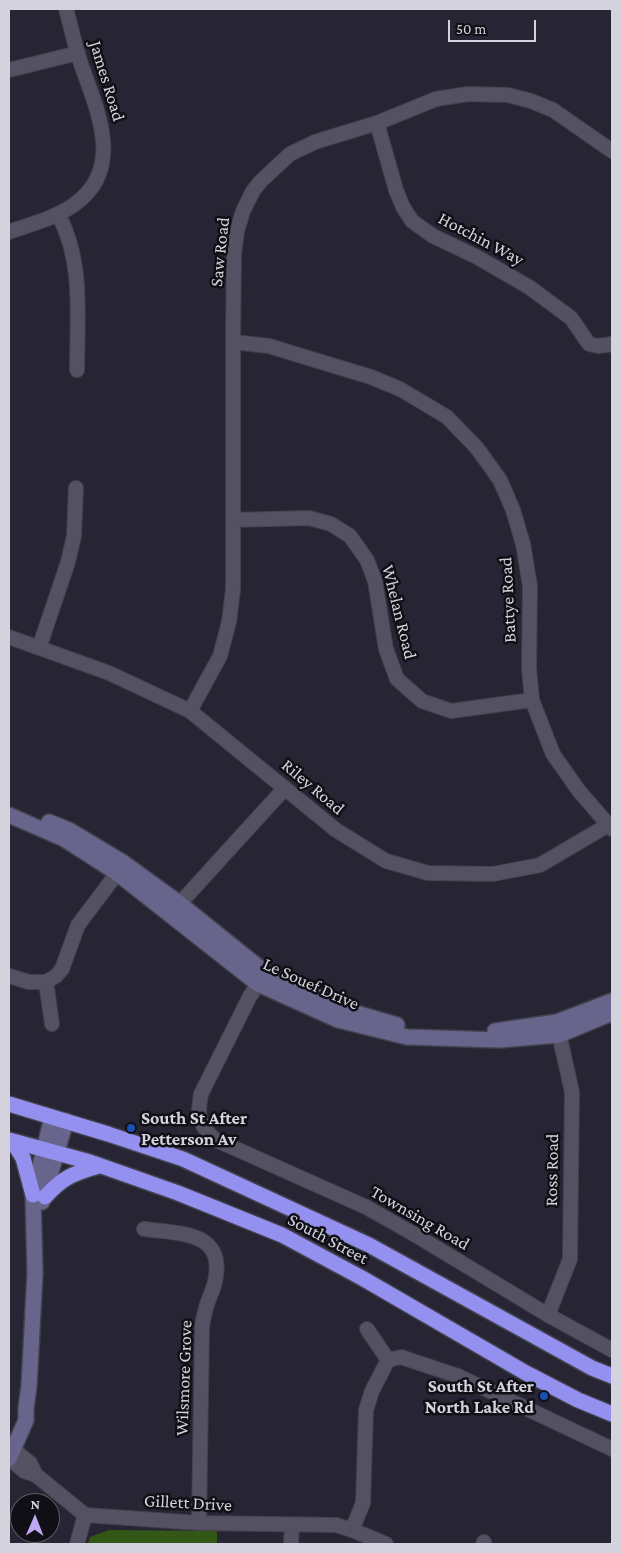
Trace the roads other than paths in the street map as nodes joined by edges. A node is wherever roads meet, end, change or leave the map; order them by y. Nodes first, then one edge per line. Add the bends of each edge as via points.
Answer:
1 (66, 9) edge
2 (78, 53) junction
3 (9, 70) edge
4 (377, 124) junction
5 (612, 150) edge
6 (58, 214) junction
7 (9, 232) edge
8 (232, 342) junction
9 (612, 344) edge
10 (77, 370) dead end
11 (76, 488) dead end
12 (233, 520) junction
13 (9, 637) edge
14 (39, 648) junction
15 (532, 700) junction
16 (190, 711) junction
17 (285, 788) junction
18 (9, 805) edge
19 (9, 815) edge
20 (610, 827) edge
21 (121, 868) junction
22 (174, 909) junction
23 (9, 976) edge
24 (262, 978) junction
25 (46, 982) junction
26 (612, 1001) edge
27 (612, 1013) edge
28 (52, 1024) dead end
29 (558, 1028) junction
30 (9, 1104) edge
31 (59, 1119) junction
32 (11, 1141) edge
33 (50, 1152) junction
34 (99, 1166) junction
35 (39, 1196) junction
36 (144, 1229) dead end
37 (548, 1316) junction
38 (367, 1328) dead end
39 (612, 1350) edge
40 (388, 1360) junction
41 (612, 1376) edge
42 (612, 1414) edge
43 (612, 1449) edge
44 (10, 1452) edge
45 (85, 1515) junction
46 (199, 1523) junction
47 (292, 1524) junction
48 (352, 1530) junction
49 (77, 1544) edge
50 (291, 1544) edge
51 (386, 1544) edge

1 - 2 street, James Road
2 - 3 street
2 - 6 street, James Road via 98,114 103,154 92,188
4 - 5 street, Saw Road via 436,99 468,94 508,95 553,110
4 - 8 street, Saw Road via 315,142 290,154 253,191 237,230
4 - 9 street, Hotchin Way via 396,190 412,221 433,236 529,286 572,318 589,344
6 - 7 street, James Road
6 - 10 street via 68,235 77,280
8 - 12 street, Saw Road
8 - 15 street, Battye Road via 268,346 400,388 447,417 477,448 500,480 523,544 530,586
11 - 14 street via 74,536 68,562
12 - 15 street, Whelan Road via 308,518 330,524 350,536 367,560 375,580 386,649 398,678 422,701 451,711
12 - 16 street, Saw Road via 233,590 229,622 220,656
13 - 14 street, Riley Road
14 - 16 street, Riley Road via 109,673
15 - 20 street, Battye Road via 553,754
16 - 17 street, Riley Road
17 - 20 street, Riley Road via 336,830 386,861 428,873 493,874 540,865
17 - 22 street
18 - 21 street, Le Souef Drive via 69,830
19 - 21 street, Le Souef Drive
21 - 22 street, Le Souef Drive
21 - 25 street via 78,925 62,968
22 - 24 street, Le Souef Drive
23 - 25 street via 29,982
24 - 29 street, Le Souef Drive via 342,1009 411,1029 500,1031
24 - 37 street, Townsing Road via 201,1094 198,1111 205,1130 214,1139 366,1207
25 - 28 street
26 - 29 street, Le Souef Drive
27 - 29 street, Le Souef Drive
29 - 37 street, Ross Road via 572,1092 570,1259
30 - 31 highway, South Street
31 - 33 street
31 - 41 highway, South Street via 182,1159 369,1245
32 - 33 highway, South Street
32 - 35 highway via 23,1158
33 - 34 highway, South Street
33 - 35 street
34 - 35 highway via 75,1173
34 - 42 highway, South Street via 282,1235 526,1373
35 - 44 street via 34,1216 35,1273 29,1386 26,1408 17,1418
36 - 46 street, Wilsmore Grove via 199,1238 209,1244 216,1255 214,1284 202,1327
37 - 39 street, Townsing Road
38 - 40 street
40 - 43 street via 401,1357 458,1376
40 - 48 street via 366,1410 363,1502
44 - 45 street via 30,1463 36,1475
45 - 46 street, Gillett Drive
45 - 49 street
46 - 47 street, Gillett Drive
47 - 48 street, Gillett Drive via 336,1525
47 - 50 street
48 - 51 street, Gillett Drive

